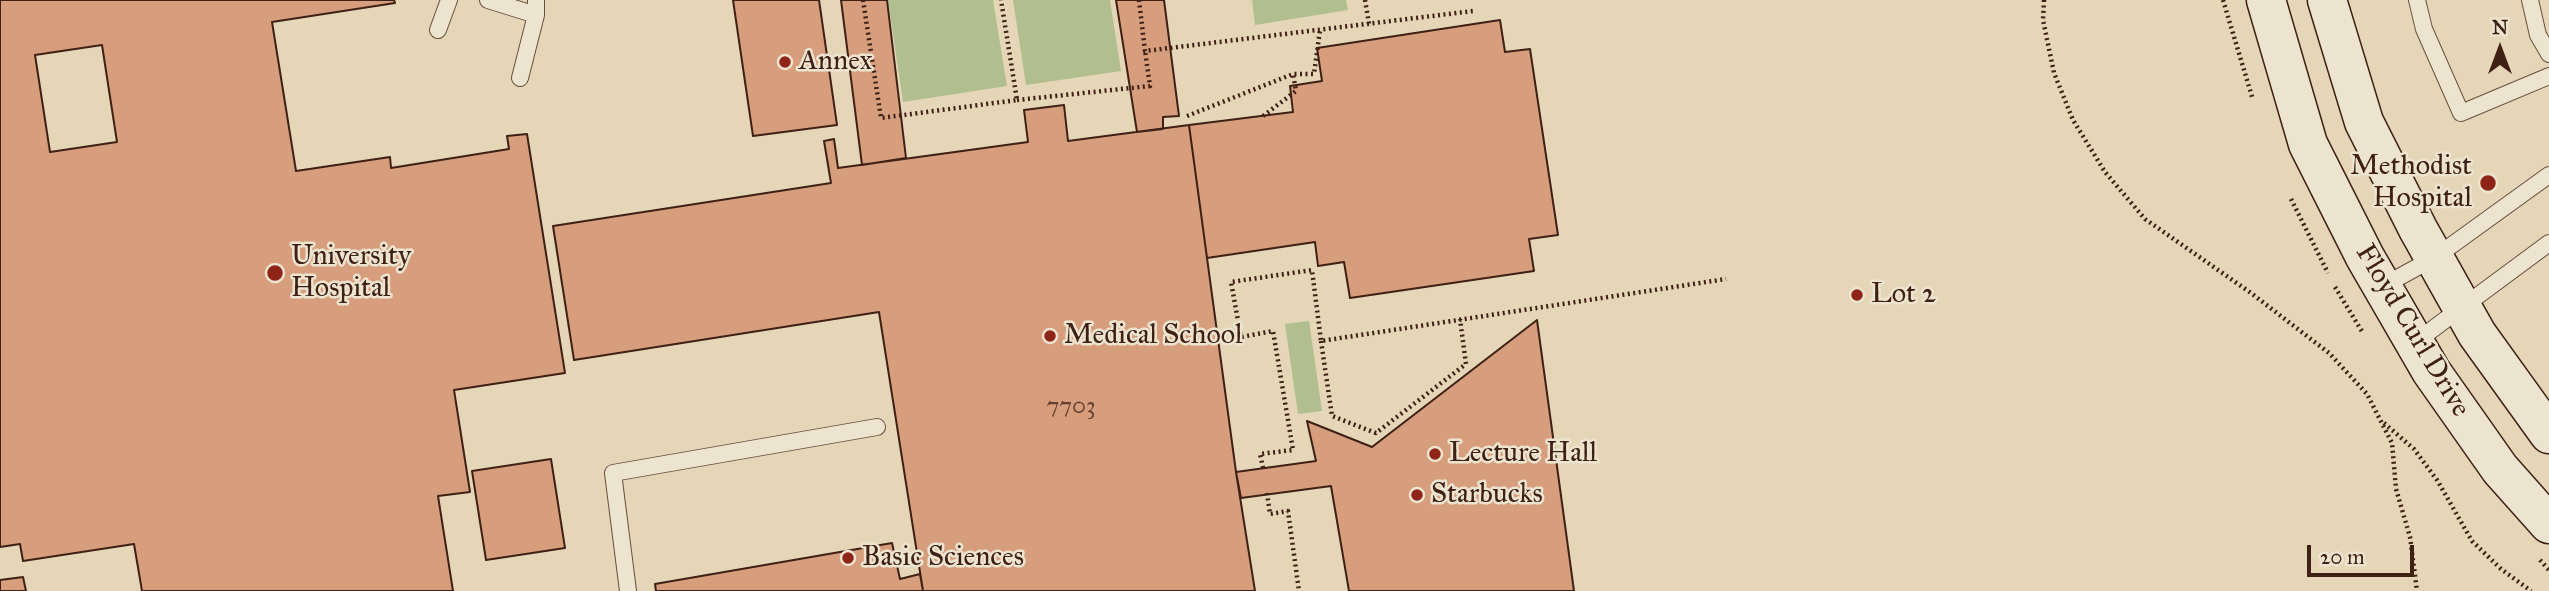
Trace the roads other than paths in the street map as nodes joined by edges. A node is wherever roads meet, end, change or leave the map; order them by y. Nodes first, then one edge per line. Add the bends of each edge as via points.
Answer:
1 (449, 0) edge
2 (488, 0) edge
3 (2266, 0) edge
4 (2327, 0) edge
5 (2417, 0) edge
6 (2530, 0) edge
7 (536, 8) edge
8 (438, 30) dead end
9 (2549, 54) edge
10 (2549, 76) edge
11 (520, 78) dead end
12 (2549, 175) edge
13 (2549, 243) edge
14 (2434, 258) junction
15 (2381, 287) junction
16 (2463, 309) junction
17 (2414, 343) junction
18 (877, 426) dead end
19 (2549, 434) edge
20 (2549, 524) edge
21 (628, 591) edge

1 - 8 lane
2 - 7 lane
3 - 15 street, Floyd Curl Drive via 2308,144
4 - 14 street, Floyd Curl Drive via 2364,122
5 - 10 lane via 2424,29 2461,113
6 - 9 lane via 2538,35
7 - 11 lane
12 - 14 lane
13 - 16 lane
14 - 15 lane
14 - 16 street, Floyd Curl Drive
15 - 17 street, Floyd Curl Drive
16 - 17 lane
16 - 19 street, Floyd Curl Drive
17 - 20 street, Floyd Curl Drive via 2500,468
18 - 21 lane via 613,473

